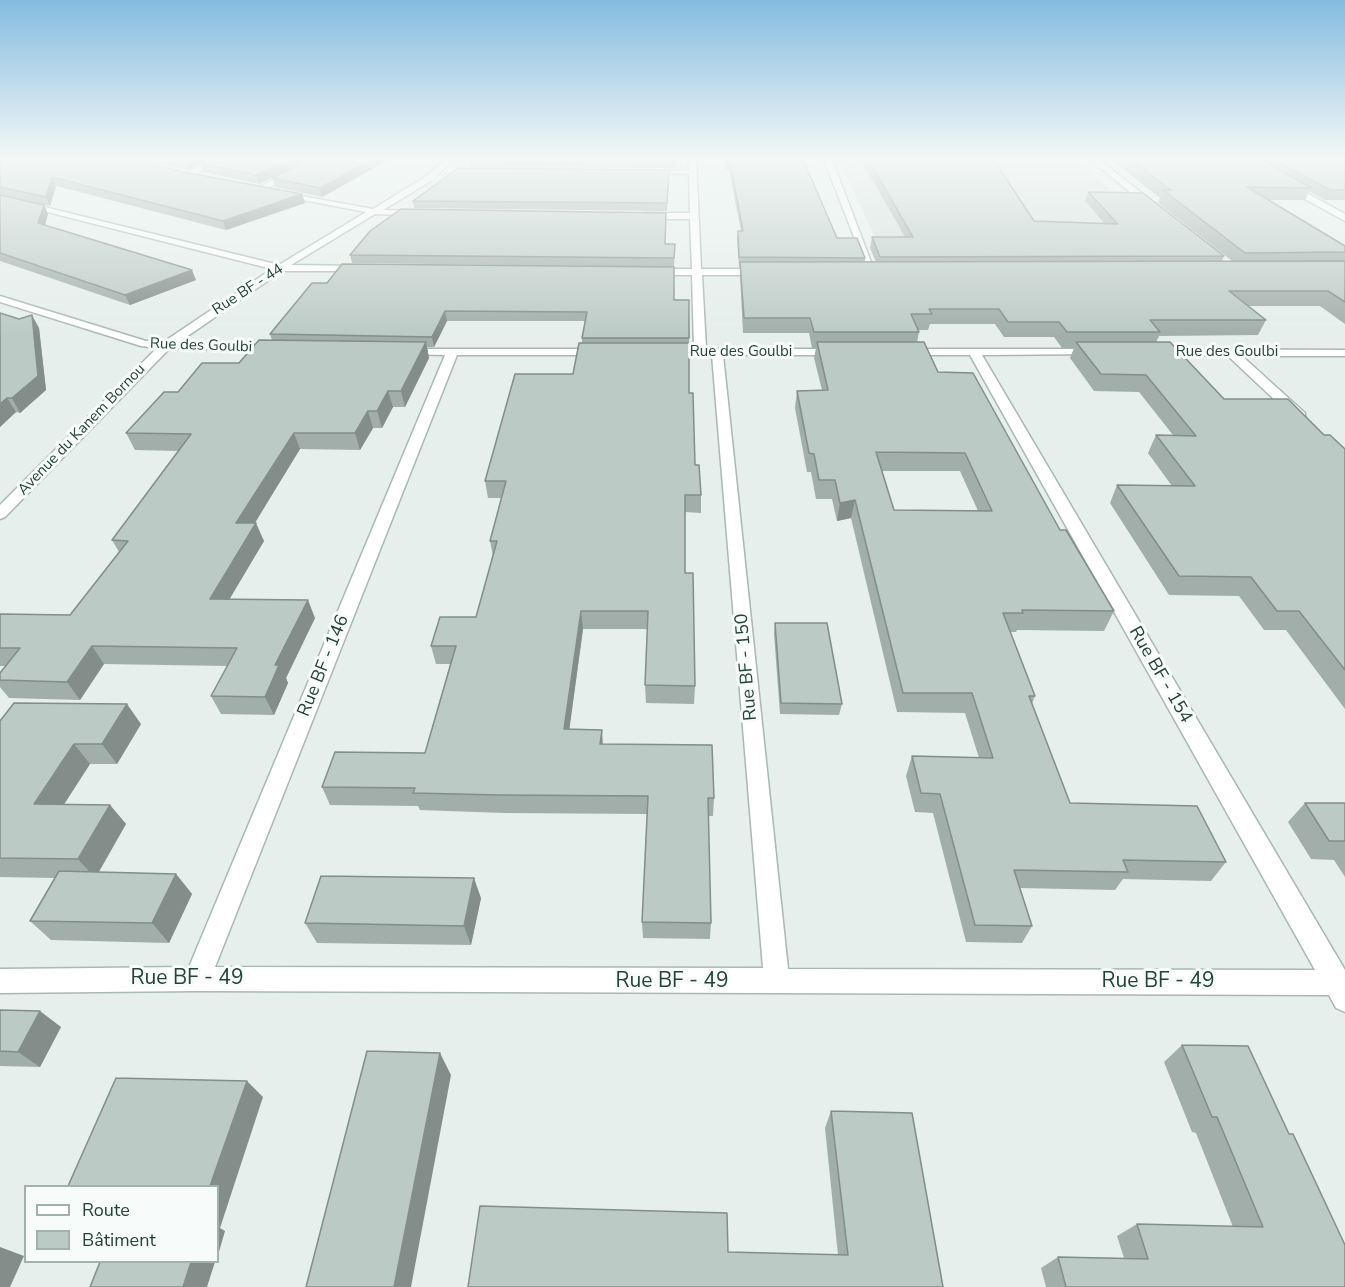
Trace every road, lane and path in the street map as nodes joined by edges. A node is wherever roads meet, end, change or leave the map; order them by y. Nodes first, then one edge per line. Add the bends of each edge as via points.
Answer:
1 (76, 217) edge
2 (368, 217) edge
3 (694, 217) edge
4 (850, 217) edge
5 (280, 268) junction
6 (376, 269) edge
7 (637, 272) edge
8 (697, 272) junction
9 (779, 272) edge
10 (861, 273) edge
11 (873, 273) junction
12 (885, 273) edge
13 (0, 299) edge
14 (164, 347) junction
15 (284, 349) edge
16 (392, 351) edge
17 (452, 352) junction
18 (618, 352) edge
19 (653, 352) edge
20 (709, 352) junction
21 (857, 352) edge
22 (892, 352) edge
23 (974, 352) junction
24 (1114, 352) edge
25 (1138, 352) edge
26 (1231, 352) junction
27 (1345, 353) edge
28 (1312, 428) edge
29 (0, 514) edge
30 (197, 979) junction
31 (0, 981) edge
32 (777, 982) junction
33 (1342, 988) edge

1 - 5 street
2 - 5 street, Rue BF - 44
3 - 8 street, Rue BF - 150
4 - 11 street
5 - 6 street
5 - 14 street, Rue BF - 44
7 - 8 street
8 - 9 street
8 - 20 street, Rue BF - 150
10 - 11 street
11 - 12 street
13 - 14 street, Rue des Goulbi via 128,341
14 - 15 street, Rue des Goulbi
14 - 29 street, Avenue du Kanem Bornou
16 - 17 street
17 - 18 street
17 - 30 street, Rue BF - 146
19 - 20 street, Rue des Goulbi
20 - 21 street, Rue des Goulbi
20 - 32 street, Rue BF - 150
22 - 23 street
23 - 24 street
23 - 33 street, Rue BF - 154
25 - 26 street, Rue des Goulbi
26 - 27 street, Rue des Goulbi
26 - 28 street
30 - 31 street, Rue BF - 49
30 - 32 street, Rue BF - 49
32 - 33 street, Rue BF - 49

